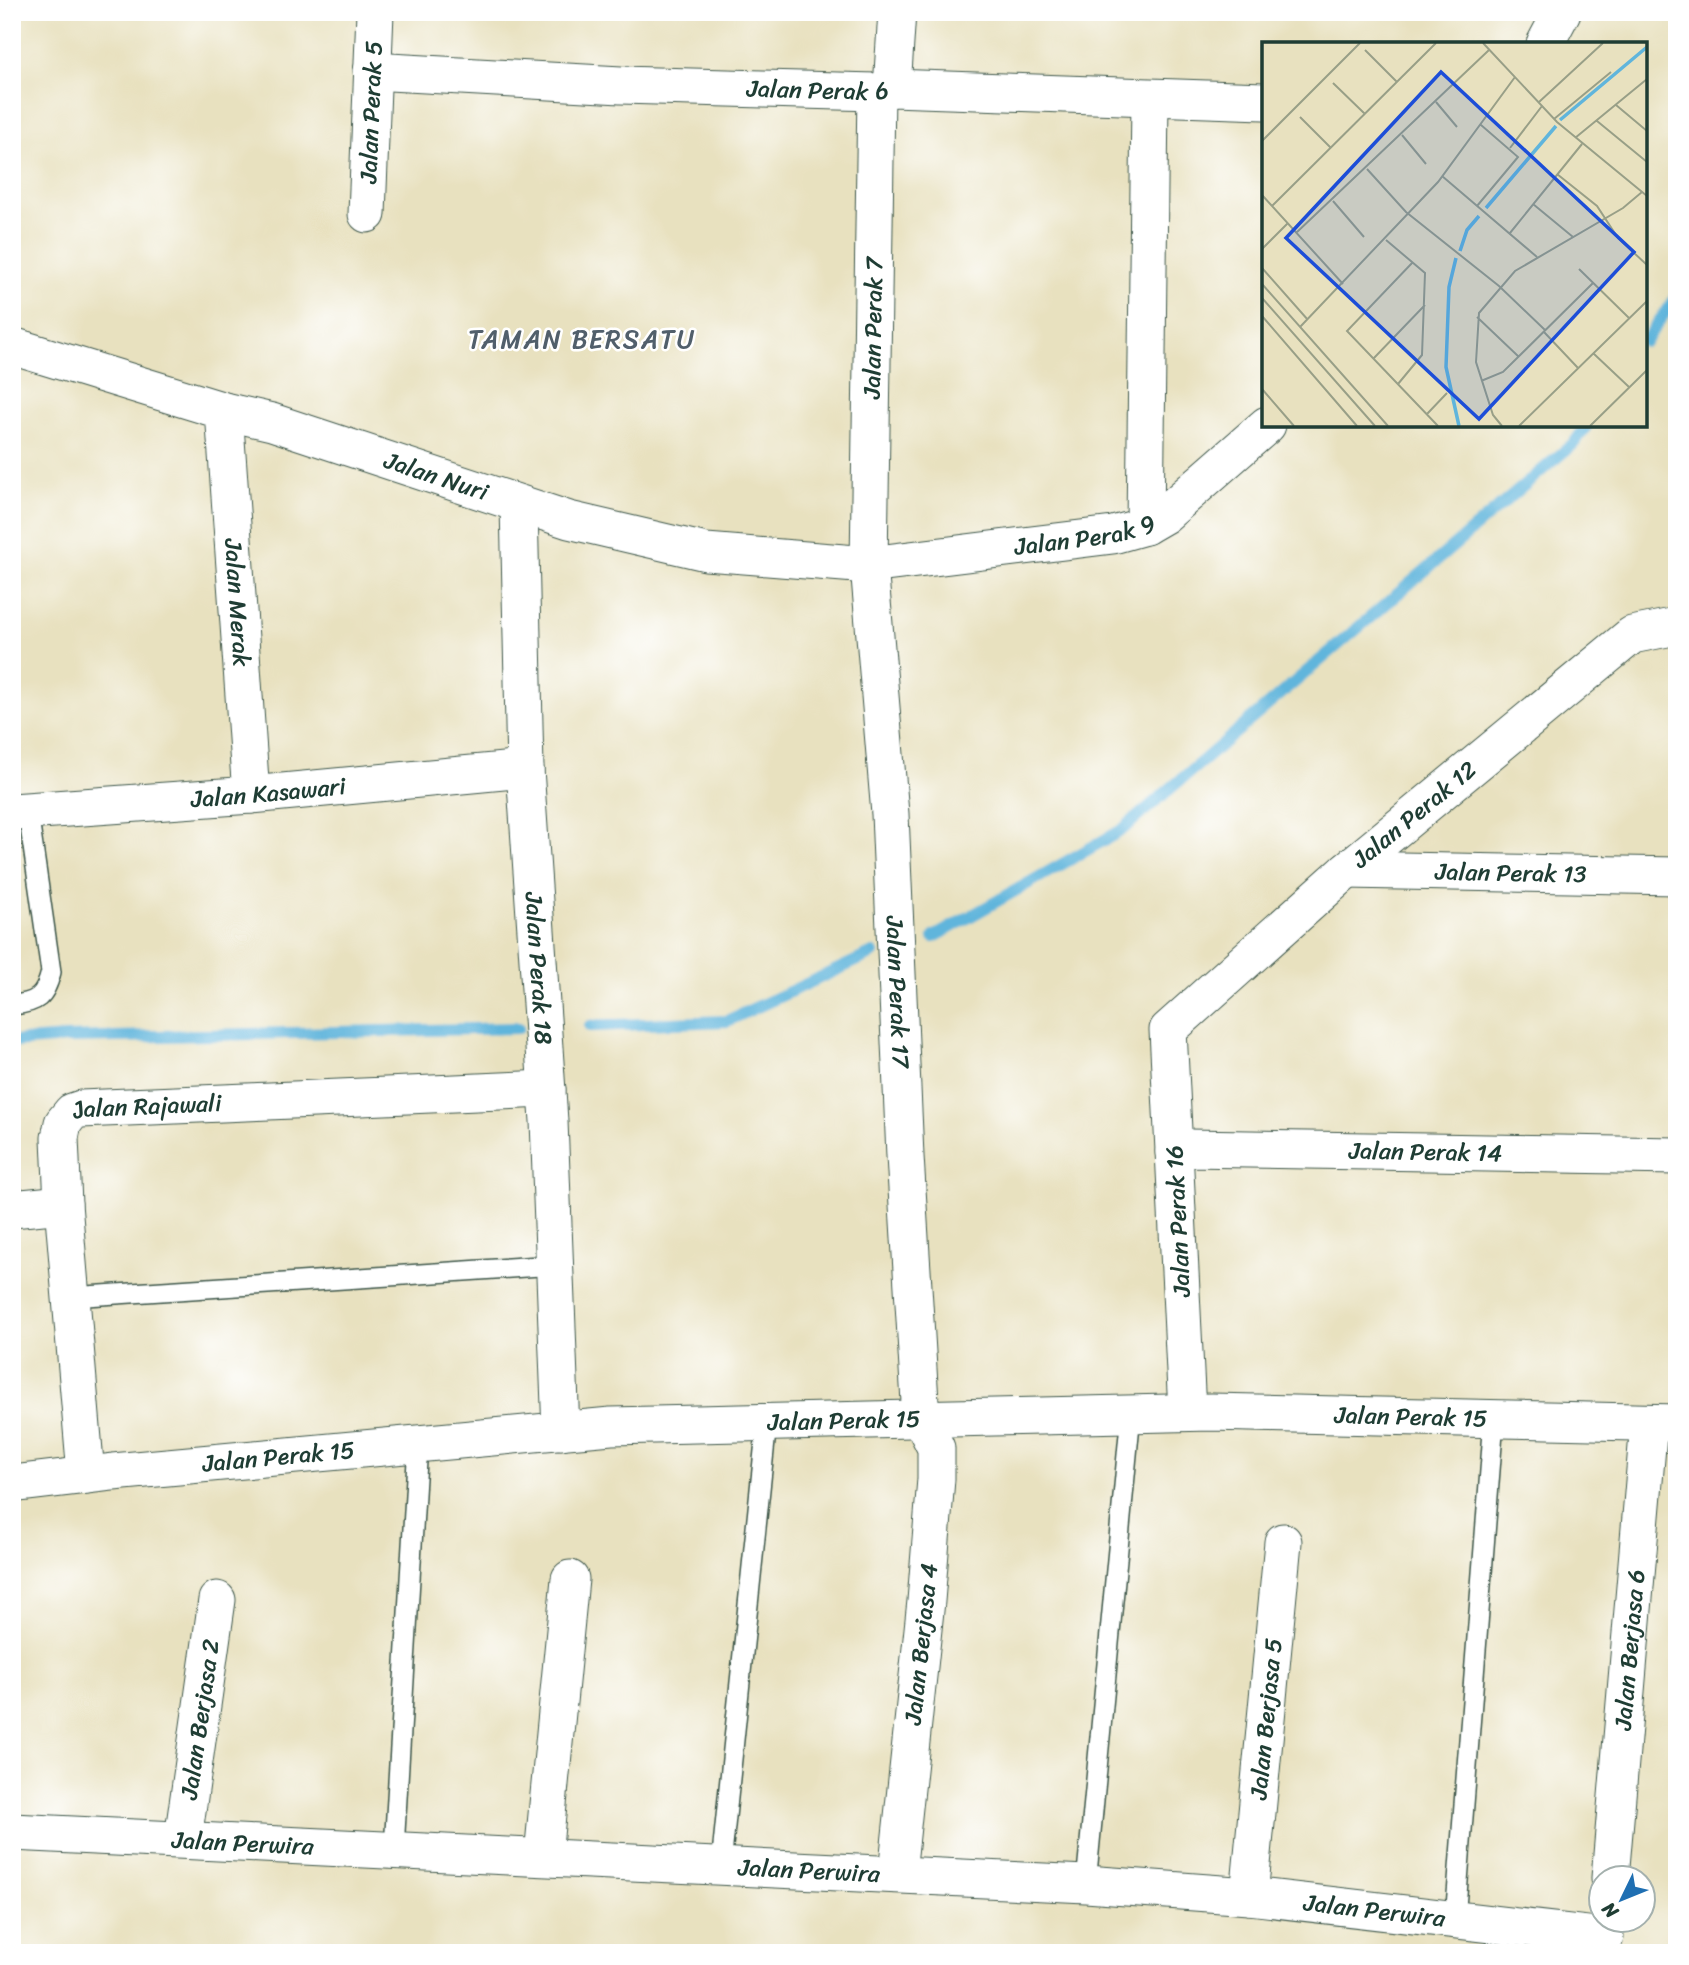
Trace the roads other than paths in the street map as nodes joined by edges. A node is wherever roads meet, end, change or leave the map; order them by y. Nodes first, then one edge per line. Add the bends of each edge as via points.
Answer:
1 (375, 12) edge
2 (898, 12) edge
3 (1562, 12) edge
4 (1546, 42) edge
5 (372, 71) junction
6 (884, 90) junction
7 (1150, 99) junction
8 (1262, 101) edge
9 (367, 214) dead end
10 (12, 346) edge
11 (224, 411) junction
12 (1265, 427) edge
13 (519, 505) junction
14 (1145, 526) junction
15 (869, 565) junction
16 (1677, 626) edge
17 (525, 769) junction
18 (251, 795) junction
19 (20, 812) edge
20 (1347, 870) junction
21 (1677, 876) edge
22 (12, 1005) edge
23 (1168, 1030) joint
24 (547, 1089) junction
25 (1174, 1152) junction
26 (1677, 1156) edge
27 (63, 1204) junction
28 (12, 1209) edge
29 (555, 1265) junction
30 (71, 1297) junction
31 (1187, 1412) junction
32 (1132, 1413) junction
33 (921, 1418) junction
34 (1494, 1419) junction
35 (767, 1422) junction
36 (1663, 1423) edge
37 (561, 1431) junction
38 (418, 1444) junction
39 (86, 1475) junction
40 (12, 1484) edge
41 (1283, 1542) dead end
42 (570, 1579) dead end
43 (217, 1600) dead end
44 (12, 1832) edge
45 (183, 1839) junction
46 (394, 1849) junction
47 (543, 1856) junction
48 (1613, 1864) edge
49 (721, 1865) junction
50 (897, 1873) junction
51 (1086, 1884) junction
52 (1249, 1896) junction
53 (1455, 1920) junction
54 (1605, 1936) edge

1 - 5 street, Jalan Perak 5
2 - 6 street, Jalan Perak 7
3 - 4 street
5 - 6 street, Jalan Perak 6 via 607,85
5 - 9 street, Jalan Perak 5
6 - 7 street, Jalan Perak 6
6 - 15 street, Jalan Perak 7
7 - 8 street, Jalan Perak 6
7 - 14 street
10 - 11 street, Jalan Nuri
11 - 13 street, Jalan Nuri via 272,422
11 - 18 street, Jalan Merak
12 - 14 street, Jalan Perak 9 via 1164,515
13 - 15 street, Jalan Nuri via 706,552
13 - 17 street, Jalan Perak 18
14 - 15 street, Jalan Perak 9 via 1076,540
15 - 33 street, Jalan Perak 17 via 890,814
16 - 20 street, Jalan Perak 12 via 1632,635
17 - 18 street, Jalan Kasawari
17 - 24 street, Jalan Perak 18
18 - 19 street, Jalan Kasawari
19 - 22 lane via 51,972 47,990 31,1003
20 - 21 street, Jalan Perak 13
20 - 23 street, Jalan Perak 12
23 - 25 street, Jalan Perak 16
24 - 27 street, Jalan Rajawali via 81,1109 63,1123 60,1138
24 - 29 street, Jalan Perak 18
25 - 26 street, Jalan Perak 14
25 - 31 street, Jalan Perak 16
27 - 28 street
27 - 30 street, Jalan Rajawali
29 - 30 lane
29 - 37 street, Jalan Perak 18
30 - 39 street, Jalan Rajawali
31 - 32 street, Jalan Perak 15
31 - 34 street, Jalan Perak 15
32 - 33 street, Jalan Perak 15
32 - 51 lane
33 - 35 street, Jalan Perak 15
33 - 50 street, Jalan Berjasa 4 via 936,1448 936,1479
34 - 36 street, Jalan Perak 15
34 - 53 lane
35 - 37 street, Jalan Perak 15
35 - 49 lane
36 - 48 street, Jalan Berjasa 6
37 - 38 street, Jalan Perak 15
38 - 39 street, Jalan Perak 15
38 - 46 lane
39 - 40 street, Jalan Perak 15
41 - 52 street, Jalan Berjasa 5
42 - 47 street
43 - 45 street, Jalan Berjasa 2
44 - 45 street, Jalan Perwira
45 - 46 street, Jalan Perwira
46 - 47 street, Jalan Perwira
47 - 49 street, Jalan Perwira
49 - 50 street, Jalan Perwira
50 - 51 street, Jalan Perwira
51 - 52 street, Jalan Perwira
52 - 53 street, Jalan Perwira
53 - 54 street, Jalan Perwira

